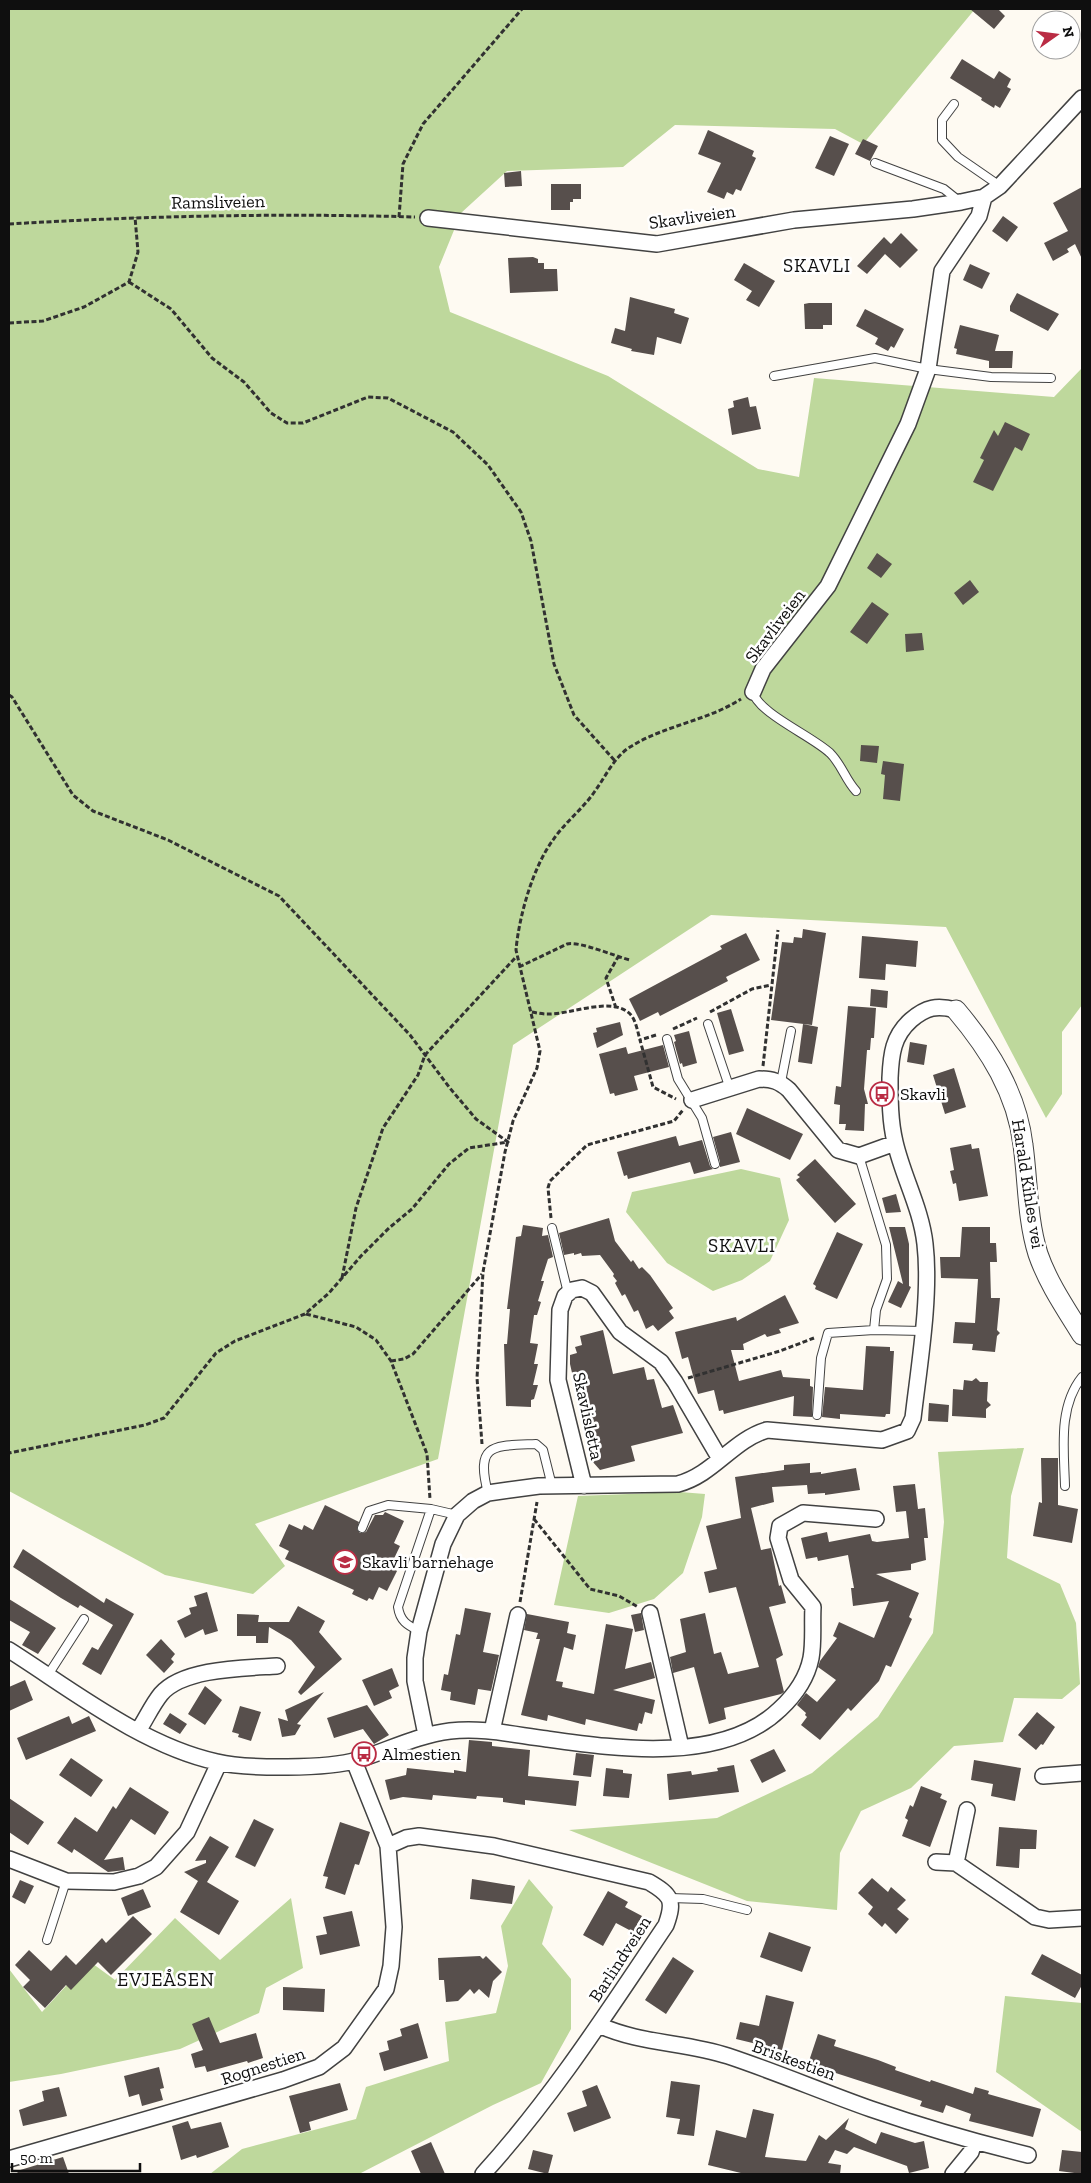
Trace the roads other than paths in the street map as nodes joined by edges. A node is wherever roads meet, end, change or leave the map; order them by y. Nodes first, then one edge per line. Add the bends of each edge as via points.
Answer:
1 (1082, 98) edge
2 (954, 104) dead end
3 (875, 163) dead end
4 (1000, 186) junction
5 (984, 197) junction
6 (961, 202) junction
7 (428, 218) road end
8 (928, 369) junction
9 (774, 376) dead end
10 (1050, 378) dead end
11 (753, 692) joint
12 (856, 791) dead end
13 (956, 1010) joint
14 (708, 1024) dead end
15 (791, 1031) dead end
16 (666, 1035) road end
17 (781, 1082) junction
18 (730, 1089) junction
19 (692, 1100) junction
20 (895, 1143) junction
21 (859, 1156) junction
22 (715, 1164) dead end
23 (552, 1228) road end
24 (568, 1293) junction
25 (874, 1330) junction
26 (923, 1331) junction
27 (1082, 1335) edge
28 (1082, 1377) edge
29 (817, 1415) dead end
30 (720, 1459) junction
31 (546, 1486) junction
32 (584, 1486) junction
33 (1065, 1486) dead end
34 (488, 1493) junction
35 (431, 1509) junction
36 (457, 1515) junction
37 (876, 1519) dead end
38 (362, 1528) dead end
39 (650, 1614) road end
40 (518, 1615) road end
41 (84, 1619) dead end
42 (419, 1631) junction
43 (9, 1650) edge
44 (277, 1666) dead end
45 (48, 1675) junction
46 (138, 1731) junction
47 (492, 1731) junction
48 (426, 1735) junction
49 (681, 1748) junction
50 (354, 1761) junction
51 (219, 1763) junction
52 (1082, 1773) edge
53 (1043, 1776) dead end
54 (967, 1810) dead end
55 (388, 1846) junction
56 (9, 1862) edge
57 (936, 1862) dead end
58 (956, 1863) junction
59 (66, 1881) junction
60 (670, 1898) junction
61 (747, 1910) dead end
62 (1082, 1918) edge
63 (47, 1940) dead end
64 (599, 2025) junction
65 (974, 2142) junction
66 (1028, 2154) dead end
67 (9, 2159) edge
68 (483, 2174) edge
69 (953, 2174) edge

1 - 4 street, Skavliveien
2 - 4 lane via 942,120 942,140 958,158
3 - 6 lane via 944,189
4 - 5 street, Skavliveien
5 - 6 street, Skavliveien
5 - 8 street, Skavliveien via 979,216 942,271
6 - 7 street, Skavliveien via 794,220 657,244
8 - 9 lane via 875,358
8 - 10 lane via 991,377
8 - 11 street, Skavliveien via 908,424 828,586 762,669
11 - 12 lane, Skavliveien via 758,704 829,753
13 - 20 street, Skavlisletta via 940,1006 926,1010 897,1036 891,1054 890,1102
13 - 27 street, Harald Kihles vei via 1000,1074 1016,1109 1030,1220 1039,1256
14 - 18 lane
15 - 17 lane
16 - 19 lane via 678,1079
17 - 18 street via 764,1079
17 - 21 street via 838,1150
18 - 19 street
19 - 22 lane via 702,1118
20 - 21 street
20 - 26 street, Skavlisletta via 920,1219 925,1245
21 - 25 lane via 886,1245 887,1279 876,1310
23 - 24 lane
24 - 30 street via 582,1288 592,1293 620,1332 660,1362
24 - 32 street, Skavlisletta via 560,1310 558,1380
25 - 26 lane
25 - 29 lane via 828,1333 821,1358
26 - 30 street, Skavlisletta via 913,1418 907,1431 882,1440 767,1430 755,1433
28 - 33 lane via 1071,1391 1064,1429
30 - 32 street, Skavlisletta via 691,1481 678,1484
31 - 32 street, Skavlisletta
31 - 34 street, Skavlisletta
31 - 34 lane via 543,1450 536,1444 502,1445 491,1449 483,1460 483,1477
34 - 36 street, Skavlisletta
35 - 36 lane
35 - 38 lane via 388,1505 369,1511
35 - 42 lane via 398,1607 406,1624
36 - 42 street, Skavlisletta via 443,1544
37 - 49 street via 803,1513 780,1526 778,1538 791,1580 813,1607 810,1659 801,1683 772,1717 754,1728 731,1738
39 - 49 street
40 - 47 street
41 - 45 lane
42 - 48 street, Skavlisletta via 415,1682
43 - 45 street
44 - 46 street via 205,1673 183,1680 162,1693
45 - 46 street
46 - 51 street
47 - 48 street via 451,1730
47 - 49 street via 628,1748
48 - 50 street
50 - 51 street via 256,1767
50 - 55 street, Rognestien
51 - 59 street via 187,1832 156,1867 139,1876 114,1882
52 - 53 street
54 - 58 street
55 - 60 street via 419,1836 494,1846 649,1882 664,1890
55 - 67 street, Rognestien via 394,1927 386,1989 344,2048 320,2067 284,2080
56 - 59 street
57 - 58 street
58 - 62 street via 1035,1917 1049,1920
59 - 63 lane
60 - 61 lane via 703,1899
60 - 64 street, Barlindveien via 672,1910 666,1925
64 - 65 street, Briskestien via 641,2040 707,2049 871,2109
64 - 68 street, Barlindveien via 555,2089
65 - 66 street, Briskestien
65 - 69 street via 971,2152

